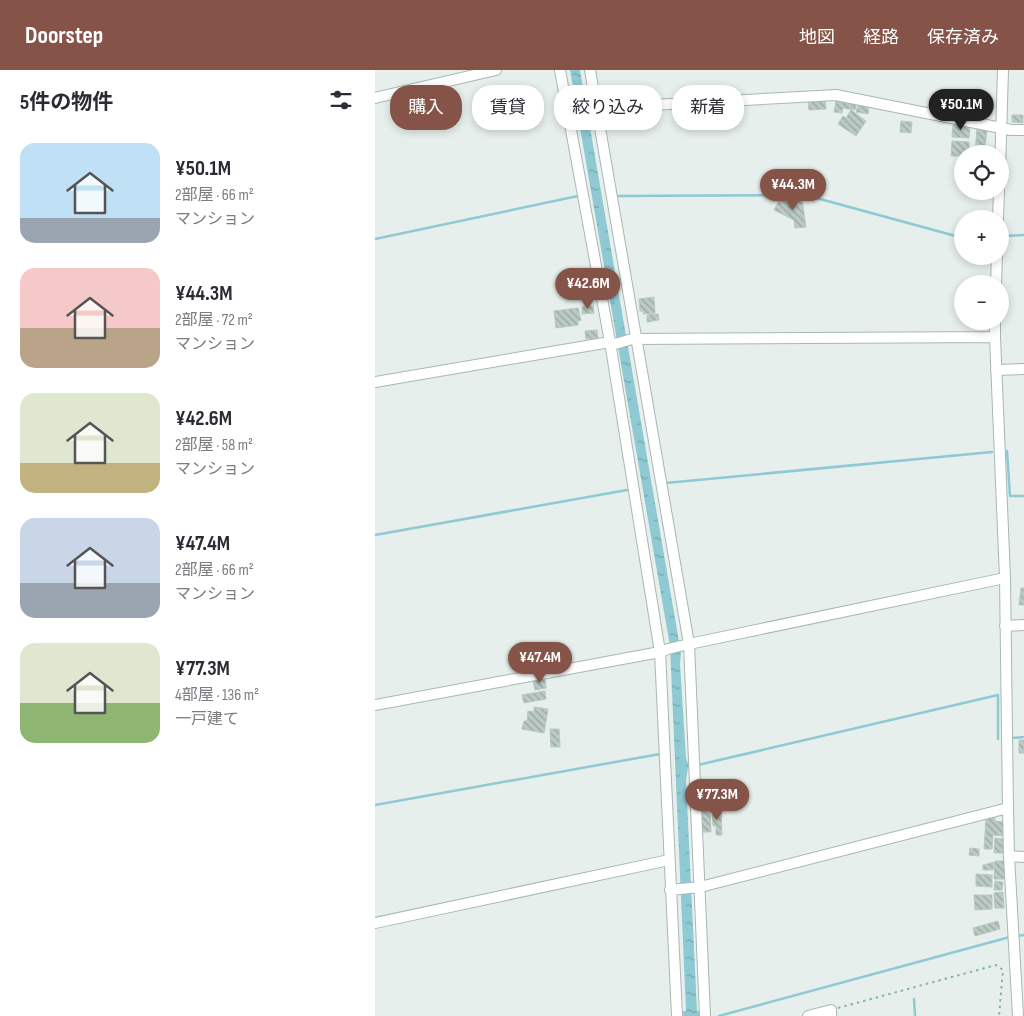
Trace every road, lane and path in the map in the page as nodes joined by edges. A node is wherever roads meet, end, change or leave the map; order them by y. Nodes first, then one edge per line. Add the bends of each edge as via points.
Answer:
1 (496, 70) edge
2 (561, 70) edge
3 (590, 70) edge
4 (1003, 70) edge
5 (565, 85) edge
6 (592, 85) edge
7 (375, 98) edge
8 (662, 105) edge
9 (1001, 128) junction
10 (575, 130) edge
11 (598, 130) edge
12 (1024, 130) edge
13 (1001, 145) edge
14 (995, 330) edge
15 (995, 337) junction
16 (634, 339) junction
17 (612, 343) junction
18 (1024, 369) edge
19 (996, 370) junction
20 (375, 382) edge
21 (1005, 578) junction
22 (1024, 625) edge
23 (1005, 626) junction
24 (687, 645) junction
25 (664, 651) junction
26 (375, 705) edge
27 (1008, 808) junction
28 (1009, 856) junction
29 (1024, 857) edge
30 (669, 860) junction
31 (697, 887) junction
32 (673, 889) junction
33 (375, 923) edge
34 (831, 1013) edge
35 (677, 1016) edge
36 (705, 1016) edge
37 (809, 1016) edge
38 (999, 1016) edge
39 (1018, 1016) edge

1 - 7 street
2 - 5 street
3 - 6 street
4 - 9 street
8 - 9 street via 835,96
9 - 12 street
9 - 13 street
10 - 17 street
11 - 16 street
14 - 15 street
15 - 16 street
15 - 19 street
16 - 17 street
16 - 24 street
17 - 20 street
17 - 25 street
18 - 19 street
19 - 21 street
21 - 23 street
21 - 24 street
22 - 23 street
23 - 27 street
24 - 25 street
24 - 31 street
25 - 26 street
25 - 30 street
27 - 28 street
27 - 31 street
28 - 29 street
28 - 39 street
30 - 32 street
30 - 33 street
31 - 32 street
31 - 36 street
32 - 35 street
34 - 37 street
34 - 38 path via 996,965 1003,970

